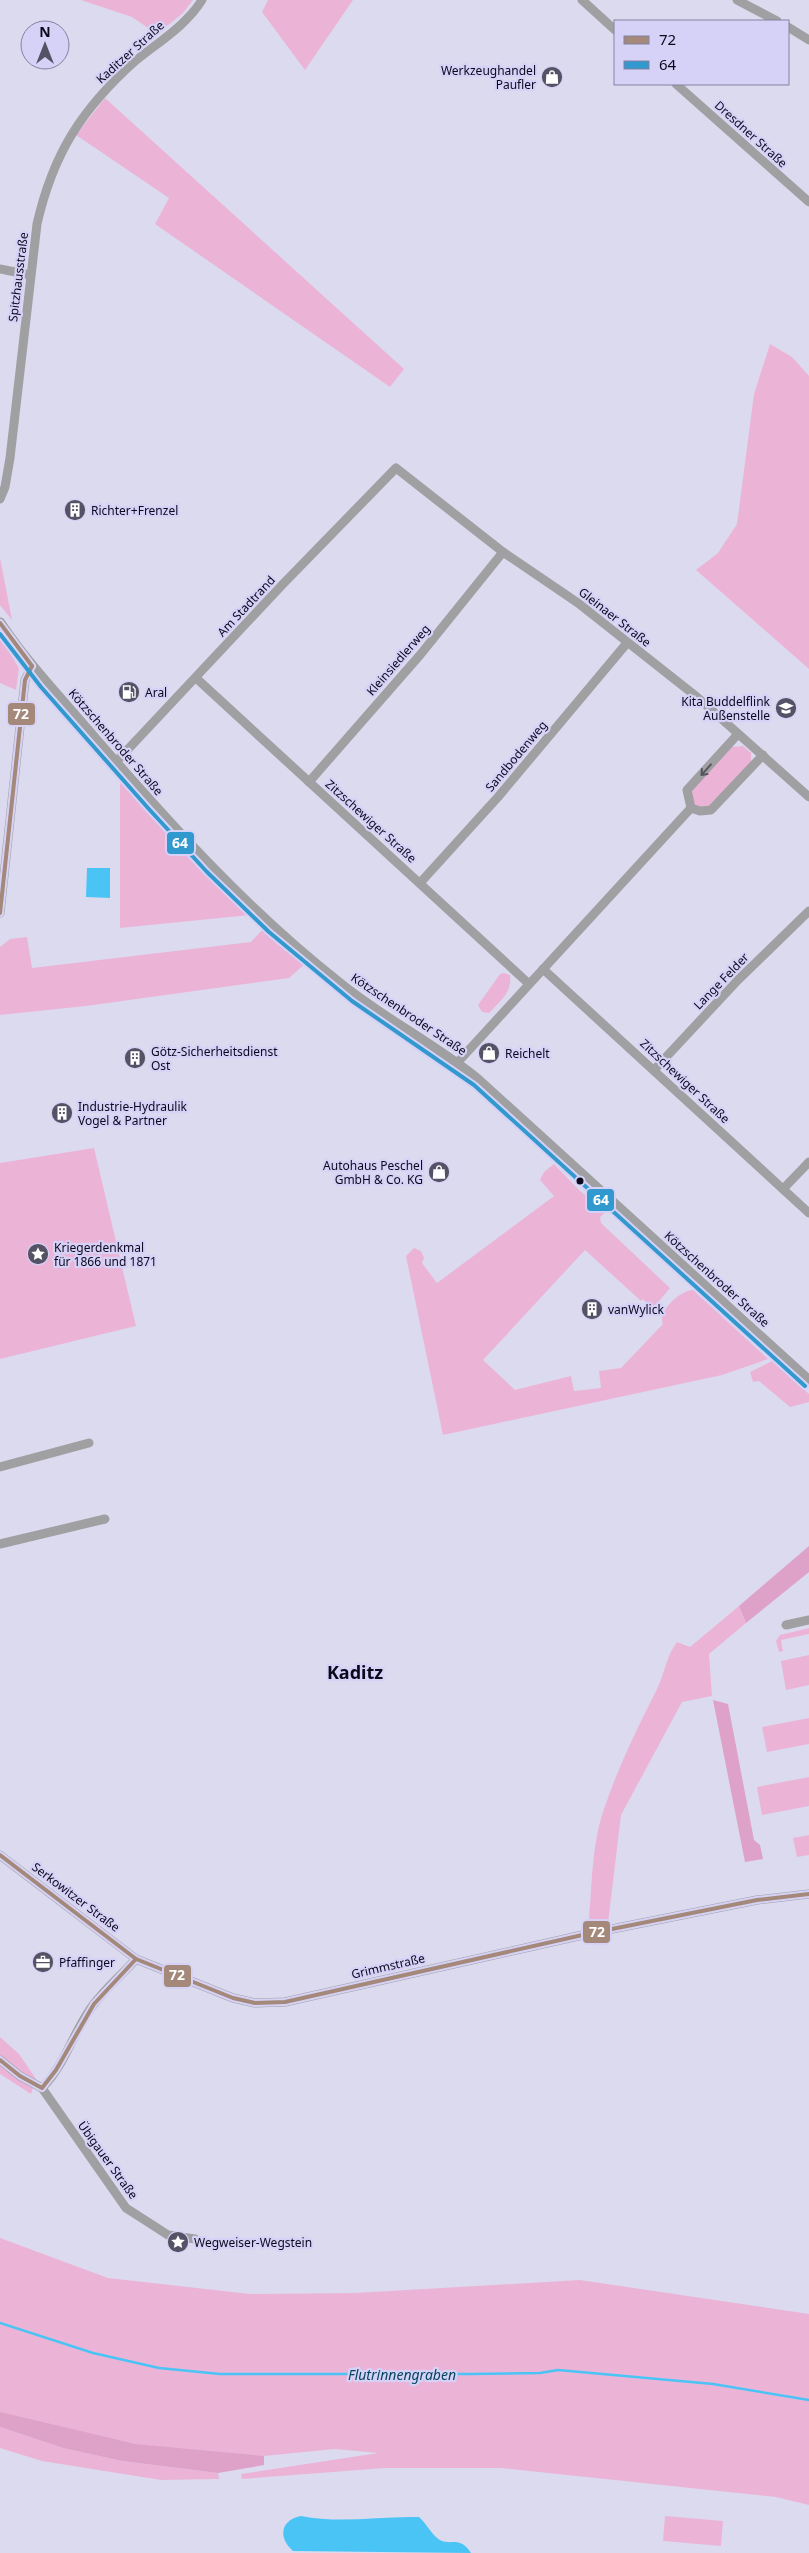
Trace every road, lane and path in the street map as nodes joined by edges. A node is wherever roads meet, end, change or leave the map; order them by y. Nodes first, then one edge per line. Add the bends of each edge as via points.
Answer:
1 (202, 0) edge
2 (582, 0) edge
3 (737, 0) edge
4 (774, 20) edge
5 (789, 28) edge
6 (614, 29) edge
7 (809, 40) edge
8 (677, 85) edge
9 (95, 101) joint
10 (809, 202) edge
11 (0, 269) edge
12 (30, 275) junction
13 (0, 454) edge
14 (10, 458) junction
15 (396, 468) joint
16 (0, 499) edge
17 (503, 552) junction
18 (0, 623) edge
19 (627, 642) junction
20 (32, 666) junction
21 (196, 678) junction
22 (738, 734) junction
23 (763, 755) junction
24 (116, 762) junction
25 (308, 782) junction
26 (809, 797) edge
27 (691, 808) junction
28 (420, 883) junction
29 (809, 911) edge
30 (0, 914) edge
31 (543, 969) junction
32 (528, 983) junction
33 (458, 1063) junction
34 (654, 1070) junction
35 (809, 1162) edge
36 (783, 1189) junction
37 (809, 1213) edge
38 (809, 1381) edge
39 (89, 1443) dead end
40 (0, 1467) edge
41 (105, 1519) dead end
42 (0, 1544) edge
43 (809, 1620) edge
44 (786, 1625) dead end
45 (0, 1855) edge
46 (809, 1894) edge
47 (136, 1959) junction
48 (0, 2060) edge
49 (42, 2088) junction
50 (195, 2239) dead end

1 - 9 street, Kaditzer Straße via 179,26 134,62
2 - 6 street
3 - 4 street
5 - 7 street
8 - 10 street, Dresdner Straße
9 - 12 street, Spitzhausstraße via 54,164 36,224
11 - 12 street
12 - 14 street, Spitzhausstraße
13 - 14 street
14 - 16 street, Spitzhausstraße via 6,487
15 - 17 street, Gleinaer Straße
15 - 21 street, Am Stadtrand
17 - 19 street, Gleinaer Straße via 578,603
17 - 25 street, Kleinsiedlerweg via 420,655
18 - 20 street, Kötzschenbroder Straße
19 - 22 street, Gleinaer Straße via 697,696
19 - 28 street, Sandbodenweg via 498,797
20 - 24 street, Kötzschenbroder Straße
20 - 30 street via 25,680
21 - 24 street, Am Stadtrand
21 - 25 street, Zitzschewiger Straße
22 - 23 street, Gleinaer Straße
22 -> 27 street via 687,790
23 - 26 street, Gleinaer Straße
23 - 27 street via 711,810
24 - 33 street, Kötzschenbroder Straße via 222,879 329,975 365,1004
25 - 28 street, Zitzschewiger Straße
27 - 31 street
28 - 32 street, Zitzschewiger Straße
29 - 34 street, Lange Felder via 737,981
31 - 32 street
31 - 34 street, Zitzschewiger Straße
32 - 33 street
33 - 38 street, Kötzschenbroder Straße
34 - 36 street, Zitzschewiger Straße
35 - 36 street
36 - 37 street, Zitzschewiger Straße
39 - 40 street
41 - 42 street
43 - 44 street
45 - 47 street, Serkowitzer Straße
46 - 47 street, Grimmstraße via 757,1900 586,1934 285,2002 255,2003 233,1998
47 - 49 street via 90,2009 55,2075
48 - 49 street
49 - 50 street, Übigauer Straße via 126,2208 168,2236

